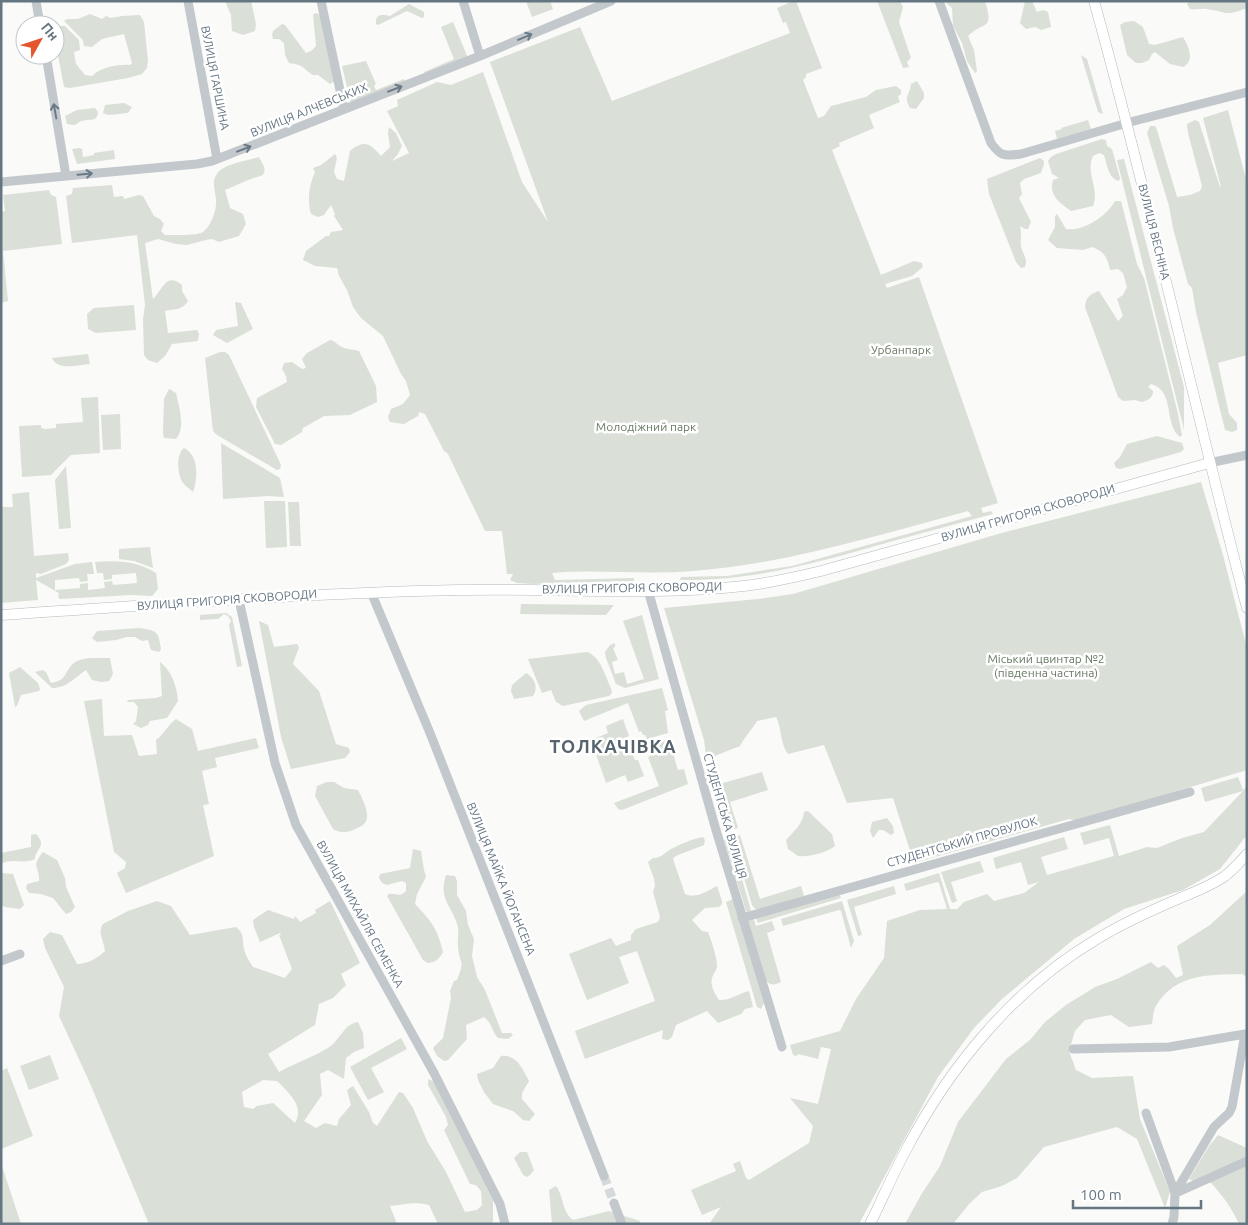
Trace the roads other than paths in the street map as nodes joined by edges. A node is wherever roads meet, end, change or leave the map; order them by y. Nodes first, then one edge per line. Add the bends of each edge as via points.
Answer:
1 (36, 1) edge
2 (188, 1) edge
3 (321, 1) edge
4 (462, 1) edge
5 (611, 1) edge
6 (939, 1) edge
7 (1094, 1) edge
8 (38, 15) edge
9 (480, 56) junction
10 (48, 65) edge
11 (1247, 92) edge
12 (344, 109) junction
13 (1127, 123) junction
14 (218, 159) junction
15 (66, 176) junction
16 (1, 182) edge
17 (1247, 455) edge
18 (1209, 463) junction
19 (648, 590) junction
20 (371, 592) junction
21 (239, 600) junction
22 (1247, 608) edge
23 (1, 615) edge
24 (1190, 792) dead end
25 (1247, 854) edge
26 (742, 918) junction
27 (20, 954) dead end
28 (1, 961) edge
29 (1246, 1033) edge
30 (782, 1047) dead end
31 (1073, 1049) dead end
32 (1146, 1113) dead end
33 (1247, 1161) edge
34 (604, 1176) tunnel mouth
35 (1175, 1193) junction
36 (614, 1203) tunnel mouth
37 (505, 1224) edge
38 (622, 1224) edge
39 (870, 1224) edge
40 (1172, 1224) edge

1 - 8 street
2 - 14 street, ВУЛИЦЯ ГАРШИНА
3 - 12 street
4 - 9 street
9 -> 5 street, ВУЛИЦЯ АЛЧЕВСЬКИХ
6 - 13 street via 991,143 999,154 1021,154
7 - 13 main road, ВУЛИЦЯ ВЕСНІНА
12 -> 9 street, ВУЛИЦЯ АЛЧЕВСЬКИХ
15 -> 10 street
11 - 13 street
14 -> 12 street, ВУЛИЦЯ АЛЧЕВСЬКИХ
13 - 18 main road, ВУЛИЦЯ ВЕСНІНА
15 -> 14 street, ВУЛИЦЯ АЛЧЕВСЬКИХ via 197,164
15 - 16 street, ВУЛИЦЯ АЛЧЕВСЬКИХ
17 - 18 street, ВУЛИЦЯ ГРИГОРІЯ СКОВОРОДИ
18 - 19 main road, ВУЛИЦЯ ГРИГОРІЯ СКОВОРОДИ via 794,577 745,586
18 - 22 main road, ВУЛИЦЯ ВЕСНІНА
19 - 20 main road, ВУЛИЦЯ ГРИГОРІЯ СКОВОРОДИ
19 - 26 street, СТУДЕНТСЬКА ВУЛИЦЯ
20 - 21 main road, ВУЛИЦЯ ГРИГОРІЯ СКОВОРОДИ
20 - 34 street, ВУЛИЦЯ МАЙКА ЙОГАНСЕНА via 430,733
21 - 23 main road, ВУЛИЦЯ ГРИГОРІЯ СКОВОРОДИ
21 - 37 street, ВУЛИЦЯ МИХАЙЛЯ СЕМЕНКА via 275,764 296,826 434,1073 500,1204
24 - 26 street, СТУДЕНТСЬКИЙ ПРОВУЛОК
25 - 39 main road via 1236,867 1211,884 1124,922 1096,939 1027,990 993,1024 945,1086 905,1151
26 - 30 street, СТУДЕНТСЬКА ВУЛИЦЯ
27 - 28 street
29 - 31 street via 1169,1047
29 - 35 street via 1232,1107 1214,1127
32 - 35 street
33 - 35 street
35 - 40 street
36 - 38 street

